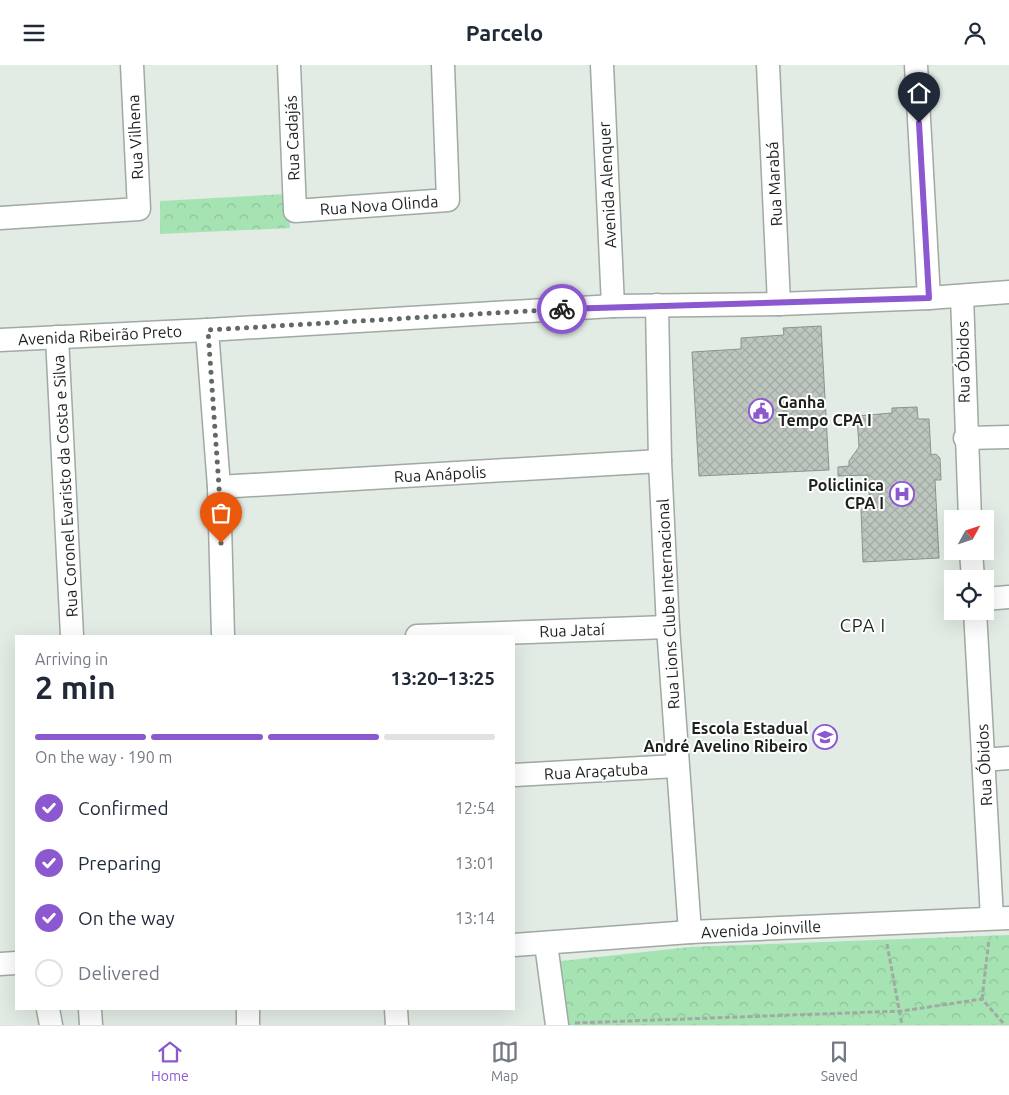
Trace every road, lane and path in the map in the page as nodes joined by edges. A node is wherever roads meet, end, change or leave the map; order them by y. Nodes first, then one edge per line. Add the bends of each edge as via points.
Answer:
1 (132, 65) edge
2 (289, 65) edge
3 (443, 65) edge
4 (602, 65) edge
5 (768, 65) edge
6 (916, 65) edge
7 (295, 211) joint
8 (0, 218) edge
9 (1009, 292) edge
10 (962, 296) junction
11 (929, 298) junction
12 (779, 304) junction
13 (657, 305) junction
14 (613, 306) junction
15 (208, 330) junction
16 (57, 337) junction
17 (0, 340) edge
18 (1009, 437) edge
19 (965, 438) junction
20 (660, 461) junction
21 (219, 487) junction
22 (969, 510) edge
23 (1009, 597) edge
24 (994, 598) edge
25 (975, 620) edge
26 (668, 627) junction
27 (72, 635) edge
28 (223, 635) edge
29 (445, 635) edge
30 (1009, 758) edge
31 (983, 760) junction
32 (678, 766) junction
33 (515, 775) edge
34 (1000, 918) edge
35 (883, 924) junction
36 (690, 932) junction
37 (546, 944) junction
38 (515, 945) edge
39 (15, 963) edge
40 (0, 964) edge
41 (982, 999) junction
42 (48, 1010) edge
43 (90, 1010) edge
44 (248, 1010) edge
45 (396, 1010) edge
46 (902, 1011) junction
47 (51, 1025) edge
48 (91, 1025) edge
49 (248, 1025) edge
50 (397, 1025) edge
51 (557, 1025) edge
52 (902, 1025) edge
53 (1005, 1025) edge

1 - 8 street, Rua Vilhena via 139,209
2 - 7 street, Rua Cadajás
3 - 7 street, Rua Nova Olinda via 448,200
4 - 14 street, Avenida Alenquer
5 - 12 street, Rua Marabá
6 - 11 street
9 - 10 street, Avenida Ribeirão Preto
10 - 11 street, Avenida Ribeirão Preto
10 - 19 street, Rua Óbidos
11 - 12 street, Avenida Ribeirão Preto
12 - 13 street, Avenida Ribeirão Preto
13 - 14 street, Avenida Ribeirão Preto
13 - 20 street, Rua Lions Clube Internacional
14 - 15 street, Avenida Ribeirão Preto
15 - 16 street, Avenida Ribeirão Preto
15 - 21 street
16 - 17 street, Avenida Ribeirão Preto
16 - 27 street, Rua Coronel Evaristo da Costa e Silva
18 - 19 street
19 - 22 street, Rua Óbidos
20 - 21 street, Rua Anápolis
20 - 26 street, Rua Lions Clube Internacional
21 - 28 street
23 - 24 street
25 - 31 street, Rua Óbidos
26 - 29 street, Rua Jataí
26 - 32 street, Rua Lions Clube Internacional
30 - 31 street
31 - 34 street, Rua Óbidos
32 - 33 street, Rua Araçatuba
32 - 36 street, Rua Lions Clube Internacional
34 - 35 street, Avenida Joinville
34 - 41 path
35 - 36 street, Avenida Joinville
35 - 46 path
36 - 37 street, Avenida Joinville
37 - 38 street, Avenida Joinville
37 - 51 street
39 - 40 street
41 - 46 path
41 - 53 path
42 - 47 street
43 - 48 street
44 - 49 street
45 - 50 street
46 - 51 path
46 - 52 path

